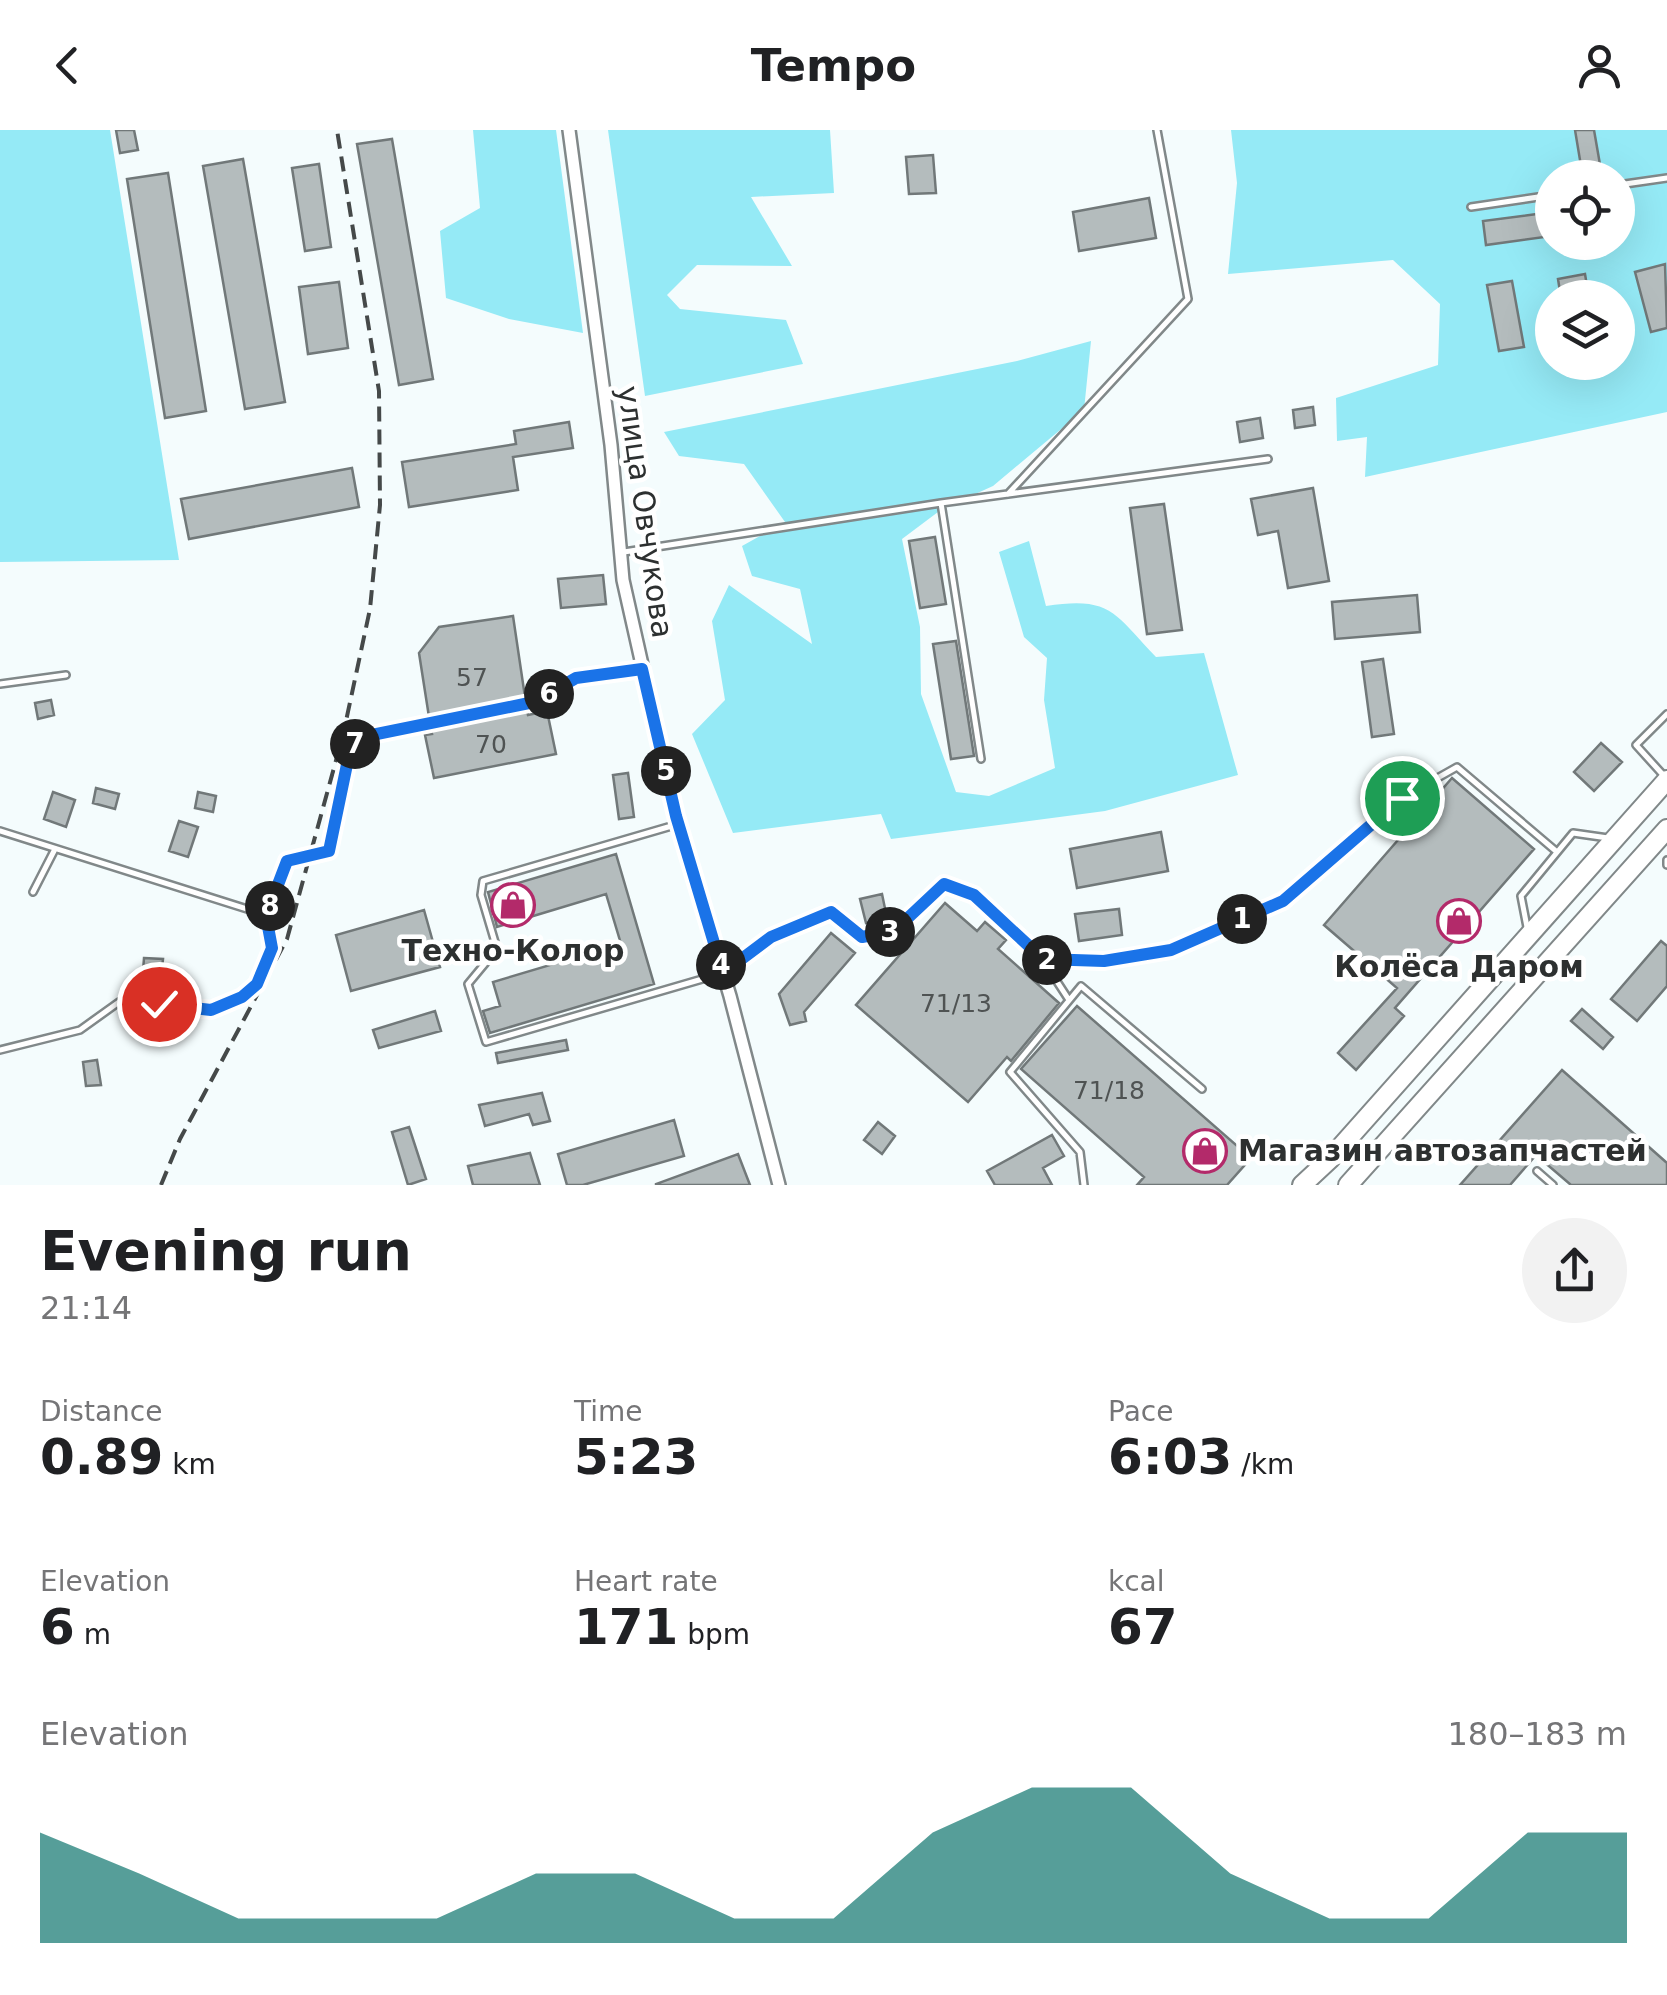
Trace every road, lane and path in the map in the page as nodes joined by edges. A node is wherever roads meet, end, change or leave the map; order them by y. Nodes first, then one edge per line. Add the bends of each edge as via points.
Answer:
1 (569, 130) edge
2 (1157, 130) edge
3 (1667, 178) edge
4 (1635, 183) edge
5 (1535, 197) edge
6 (1470, 207) dead end
7 (1268, 459) dead end
8 (1008, 494) junction
9 (941, 503) junction
10 (621, 553) junction
11 (642, 669) junction
12 (66, 674) dead end
13 (0, 684) edge
14 (1667, 714) edge
15 (981, 759) dead end
16 (1667, 780) edge
17 (678, 824) junction
18 (1667, 829) edge
19 (0, 831) edge
20 (1616, 839) junction
21 (55, 849) junction
22 (1557, 852) junction
23 (33, 892) dead end
24 (266, 916) junction
25 (1529, 937) junction
26 (1043, 959) junction
27 (723, 973) junction
28 (1068, 1000) junction
29 (0, 1050) edge
30 (1416, 1063) junction
31 (1441, 1084) junction
32 (1202, 1088) dead end
33 (1537, 1171) dead end
34 (779, 1185) edge
35 (1084, 1185) edge
36 (1302, 1185) edge
37 (1348, 1185) edge
38 (1553, 1185) edge

1 - 10 street, улица Овчукова
2 - 8 lane via 1188,298
3 - 4 lane
5 - 6 lane
7 - 8 lane
8 - 9 lane
9 - 10 lane
9 - 15 lane
10 - 11 street, улица Овчукова
11 - 17 street, улица Овчукова
11 - 24 lane via 576,678 534,702 362,737 350,750 329,851 287,861
12 - 13 lane
14 - 16 lane via 1636,745
16 - 20 highway
17 - 27 street, улица Овчукова
17 - 27 lane via 483,880 497,949 468,984 486,1042
18 - 31 highway
19 - 21 lane
20 - 22 lane via 1573,833
20 - 25 highway
21 - 23 lane
21 - 24 lane
22 - 25 lane via 1520,896
22 - 26 lane via 1457,767 1402,798 1283,901 1171,950 1104,961
24 - 29 lane via 270,959 242,997 211,1010 119,1002 80,1030
25 - 30 highway
26 - 27 lane via 974,895 944,884 894,931 862,937 831,912 771,937
26 - 28 lane
27 - 34 street, улица Овчукова
28 - 32 lane via 1081,986
28 - 35 lane via 1010,1072 1080,1152
30 - 31 highway
30 - 36 highway
31 - 37 highway
33 - 38 lane

